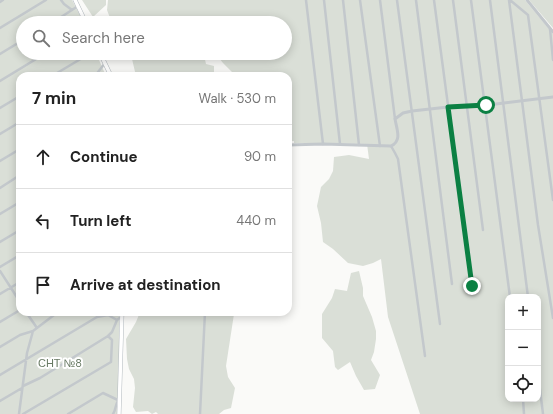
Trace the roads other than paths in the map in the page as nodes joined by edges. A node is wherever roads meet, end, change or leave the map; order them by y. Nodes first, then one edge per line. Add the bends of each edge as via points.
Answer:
1 (3, 0) edge
2 (46, 0) edge
3 (61, 0) edge
4 (75, 0) edge
5 (306, 0) edge
6 (324, 0) edge
7 (343, 0) edge
8 (360, 0) edge
9 (380, 0) edge
10 (397, 0) edge
11 (416, 0) edge
12 (434, 0) edge
13 (453, 0) edge
14 (471, 0) edge
15 (490, 0) edge
16 (509, 0) edge
17 (527, 0) edge
18 (0, 2) edge
19 (78, 6) junction
20 (72, 10) junction
21 (20, 16) edge
22 (63, 16) edge
23 (82, 16) edge
24 (16, 18) edge
25 (0, 28) edge
26 (550, 29) junction
27 (553, 32) edge
28 (16, 44) edge
29 (0, 54) edge
30 (34, 60) edge
31 (79, 60) edge
32 (104, 60) edge
33 (553, 60) edge
34 (105, 63) junction
35 (59, 72) edge
36 (98, 72) edge
37 (109, 72) edge
38 (0, 81) edge
39 (553, 97) edge
40 (16, 98) edge
41 (540, 99) junction
42 (522, 101) junction
43 (504, 103) junction
44 (486, 105) junction
45 (467, 106) junction
46 (448, 107) junction
47 (0, 108) edge
48 (430, 109) junction
49 (412, 111) junction
50 (395, 119) junction
51 (16, 124) edge
52 (0, 134) edge
53 (323, 144) junction
54 (340, 144) junction
55 (292, 145) edge
56 (359, 145) junction
57 (380, 146) junction
58 (391, 146) junction
59 (16, 151) edge
60 (0, 161) edge
61 (16, 178) edge
62 (0, 188) edge
63 (553, 200) edge
64 (16, 204) edge
65 (0, 214) edge
66 (483, 230) dead end
67 (16, 232) edge
68 (0, 242) edge
69 (16, 257) edge
70 (0, 267) edge
71 (0, 271) edge
72 (452, 284) dead end
73 (16, 285) edge
74 (472, 286) dead end
75 (11, 288) junction
76 (0, 294) edge
77 (510, 294) edge
78 (528, 294) edge
79 (16, 296) edge
80 (16, 312) edge
81 (28, 316) edge
82 (52, 316) edge
83 (102, 316) edge
84 (110, 316) edge
85 (205, 316) edge
86 (121, 317) joint
87 (553, 318) edge
88 (117, 320) junction
89 (0, 322) edge
90 (440, 324) dead end
91 (36, 328) junction
92 (33, 331) junction
93 (108, 336) junction
94 (0, 348) edge
95 (425, 356) dead end
96 (26, 360) junction
97 (0, 375) edge
98 (23, 387) junction
99 (541, 397) edge
100 (0, 401) edge
101 (119, 401) junction
102 (523, 402) edge
103 (19, 414) edge
104 (23, 414) edge
105 (68, 414) edge
106 (113, 414) edge
107 (120, 414) edge
108 (200, 414) edge
109 (524, 414) edge
110 (543, 414) edge

1 - 18 street
2 - 21 street
3 - 20 street
4 - 19 main road
5 - 53 street
6 - 54 street
7 - 56 street
8 - 57 street
9 - 50 street
10 - 49 street
11 - 48 street
12 - 46 street
13 - 45 street
14 - 44 street
15 - 43 street
16 - 41 street via 528,15
16 - 42 street
17 - 26 street
19 - 20 street
19 - 23 main road
20 - 22 street
24 - 25 street
26 - 27 street
26 - 33 street
28 - 29 street
30 - 38 street
31 - 35 street
32 - 34 main road
34 - 36 street
34 - 37 main road
39 - 41 street
40 - 47 street
41 - 42 street
41 - 63 street
42 - 43 street
42 - 87 street
43 - 44 street
43 - 78 street
44 - 45 street
44 - 77 street
45 - 46 street
45 - 66 street
46 - 48 street
46 - 74 street
48 - 49 street
48 - 72 street
49 - 50 street via 402,113
49 - 90 street
50 - 58 street via 398,138
51 - 52 street
53 - 54 street
53 - 55 street
54 - 56 street
56 - 57 street
57 - 58 street
58 - 95 street via 398,159
59 - 60 street
61 - 62 street
64 - 65 street
67 - 68 street
69 - 70 street
71 - 75 street
73 - 75 street
75 - 76 street
75 - 79 street
80 - 89 street
81 - 91 street
82 - 91 street
83 - 96 street
84 - 88 street
85 - 108 street
86 - 88 street
86 - 101 main road
88 - 93 street
91 - 92 street
92 - 94 street via 20,335
92 - 96 street
93 - 98 street
93 - 104 street via 112,340 112,362
96 - 97 street
96 - 98 street
98 - 100 street
98 - 103 street
99 - 110 street
101 - 105 street via 103,393
101 - 106 street
101 - 107 main road
102 - 109 street

